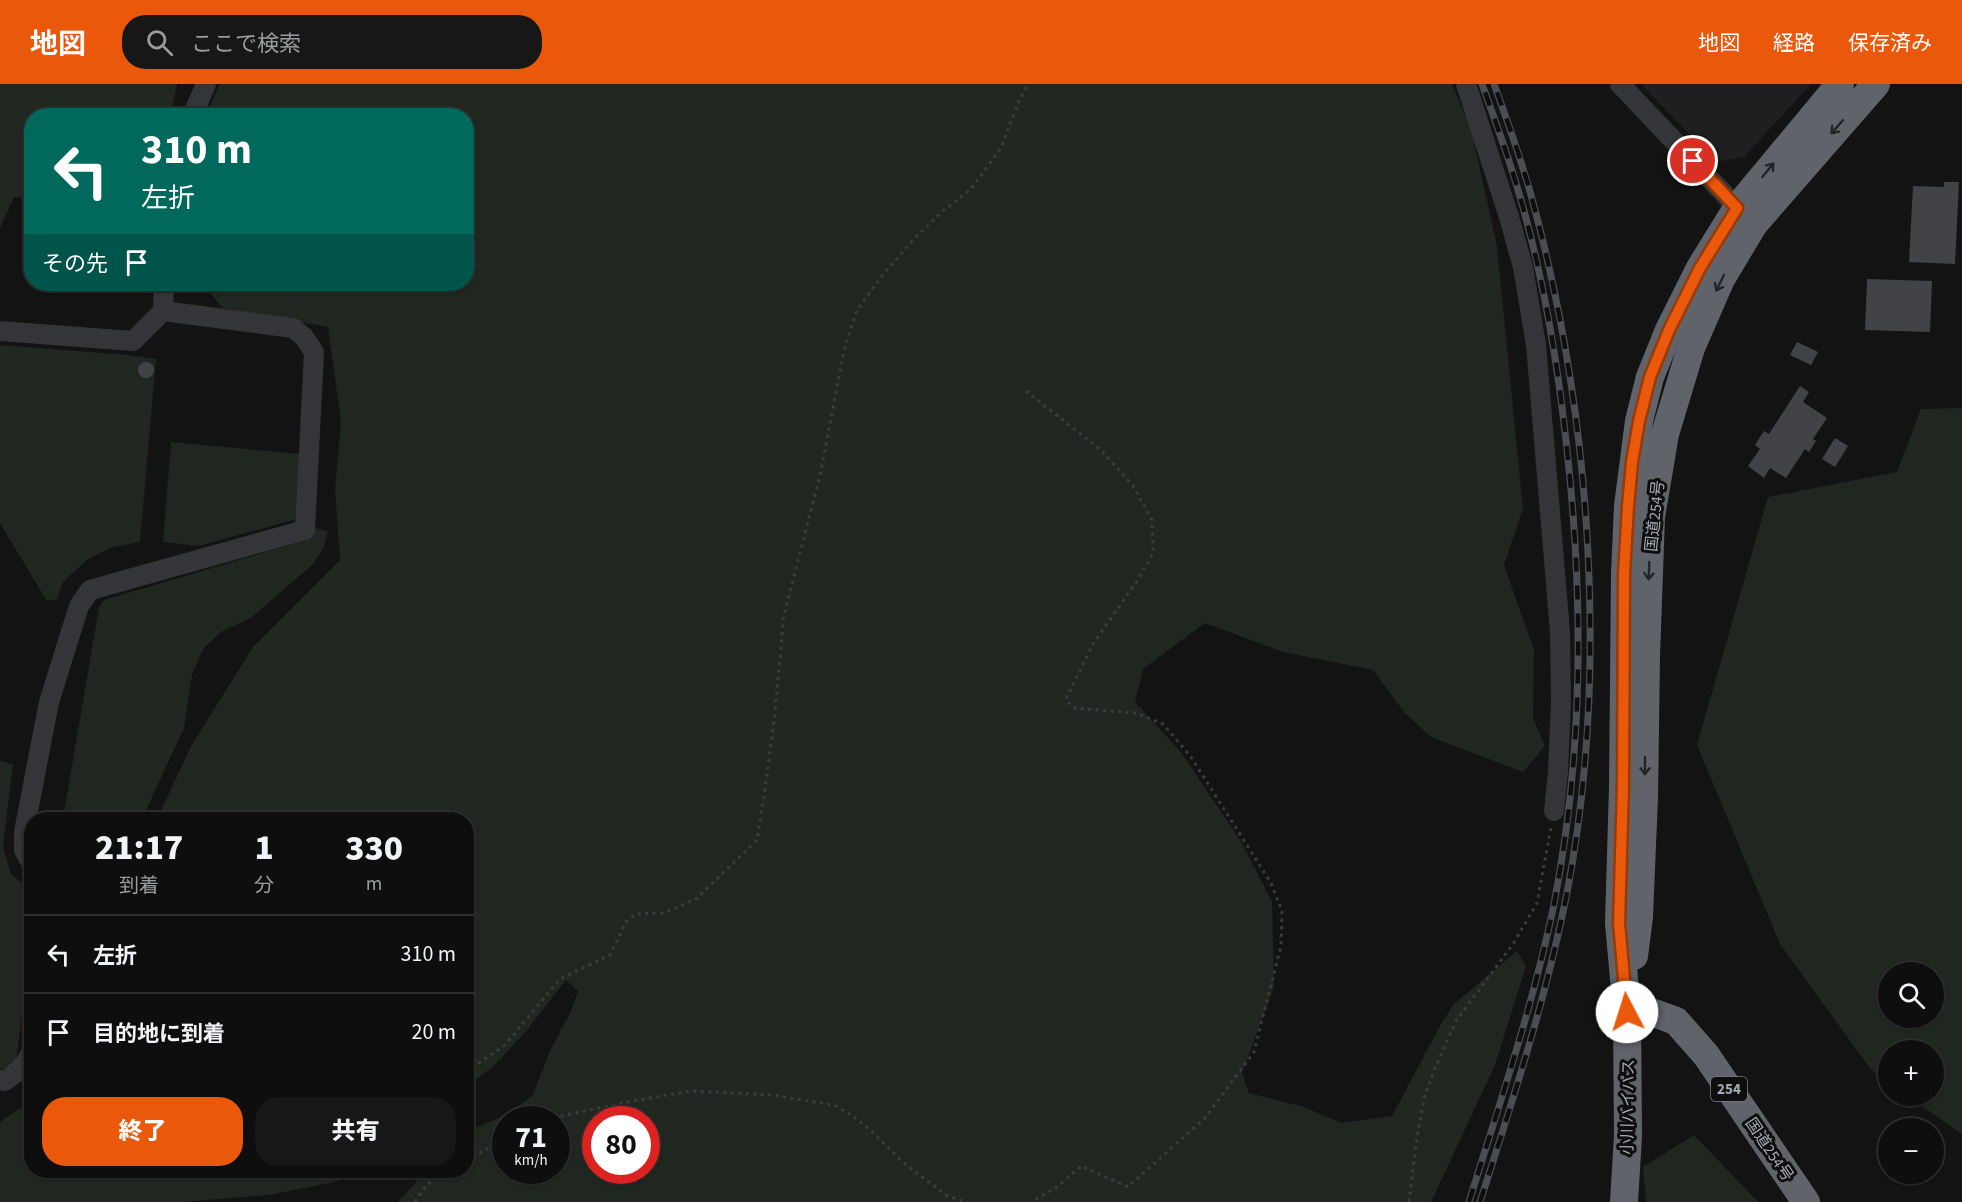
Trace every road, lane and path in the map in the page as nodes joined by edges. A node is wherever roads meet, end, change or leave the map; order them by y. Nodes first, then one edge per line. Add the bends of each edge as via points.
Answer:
1 (206, 84) edge
2 (1028, 84) edge
3 (1466, 84) edge
4 (1620, 84) edge
5 (1840, 84) edge
6 (1876, 84) edge
7 (196, 108) edge
8 (1745, 216) junction
9 (164, 291) edge
10 (163, 311) junction
11 (0, 331) edge
12 (1026, 391) dead end
13 (1554, 811) joint
14 (28, 812) edge
15 (24, 832) edge
16 (24, 850) edge
17 (1627, 1012) junction
18 (24, 1066) edge
19 (474, 1067) edge
20 (0, 1080) edge
21 (570, 1114) edge
22 (492, 1146) edge
23 (474, 1156) edge
24 (434, 1178) edge
25 (415, 1202) edge
26 (965, 1202) edge
27 (1031, 1202) edge
28 (1409, 1202) edge
29 (1624, 1202) edge
30 (1806, 1202) edge

1 - 7 street
2 - 19 path via 1001,148 971,189 917,236 857,310 844,350 821,471 784,615 757,840 696,898 663,913 636,914 626,922 610,955 560,979 506,1045
3 - 13 street via 1509,217 1536,345 1560,632 1561,702
4 - 8 street
8 -> 5 highway, 国道254号
6 -> 8 highway, 国道254号
8 - 17 highway, 国道254号 via 1691,348 1665,434 1651,517 1640,905
9 - 10 street
10 - 11 street via 133,341
10 - 14 street via 293,328 314,352 305,530 90,590 79,606 49,702
12 - 27 path via 1101,450 1133,486 1152,520 1153,553 1093,644 1066,699 1073,708 1136,713 1163,724 1191,757 1271,883 1282,911 1281,946 1254,1052 1205,1118 1128,1187 1081,1166 1057,1187
13 - 28 path via 1537,903 1513,944 1456,1021 1435,1068 1425,1095
15 - 16 street
17 - 29 highway, 小川バイパス
17 - 30 highway, 国道254号 / 254 via 1654,1013 1676,1021 1706,1055
18 - 20 street via 5,1081
21 - 26 path via 691,1091 772,1095 834,1105 854,1116 905,1164 946,1195
22 - 23 path
24 - 25 path

